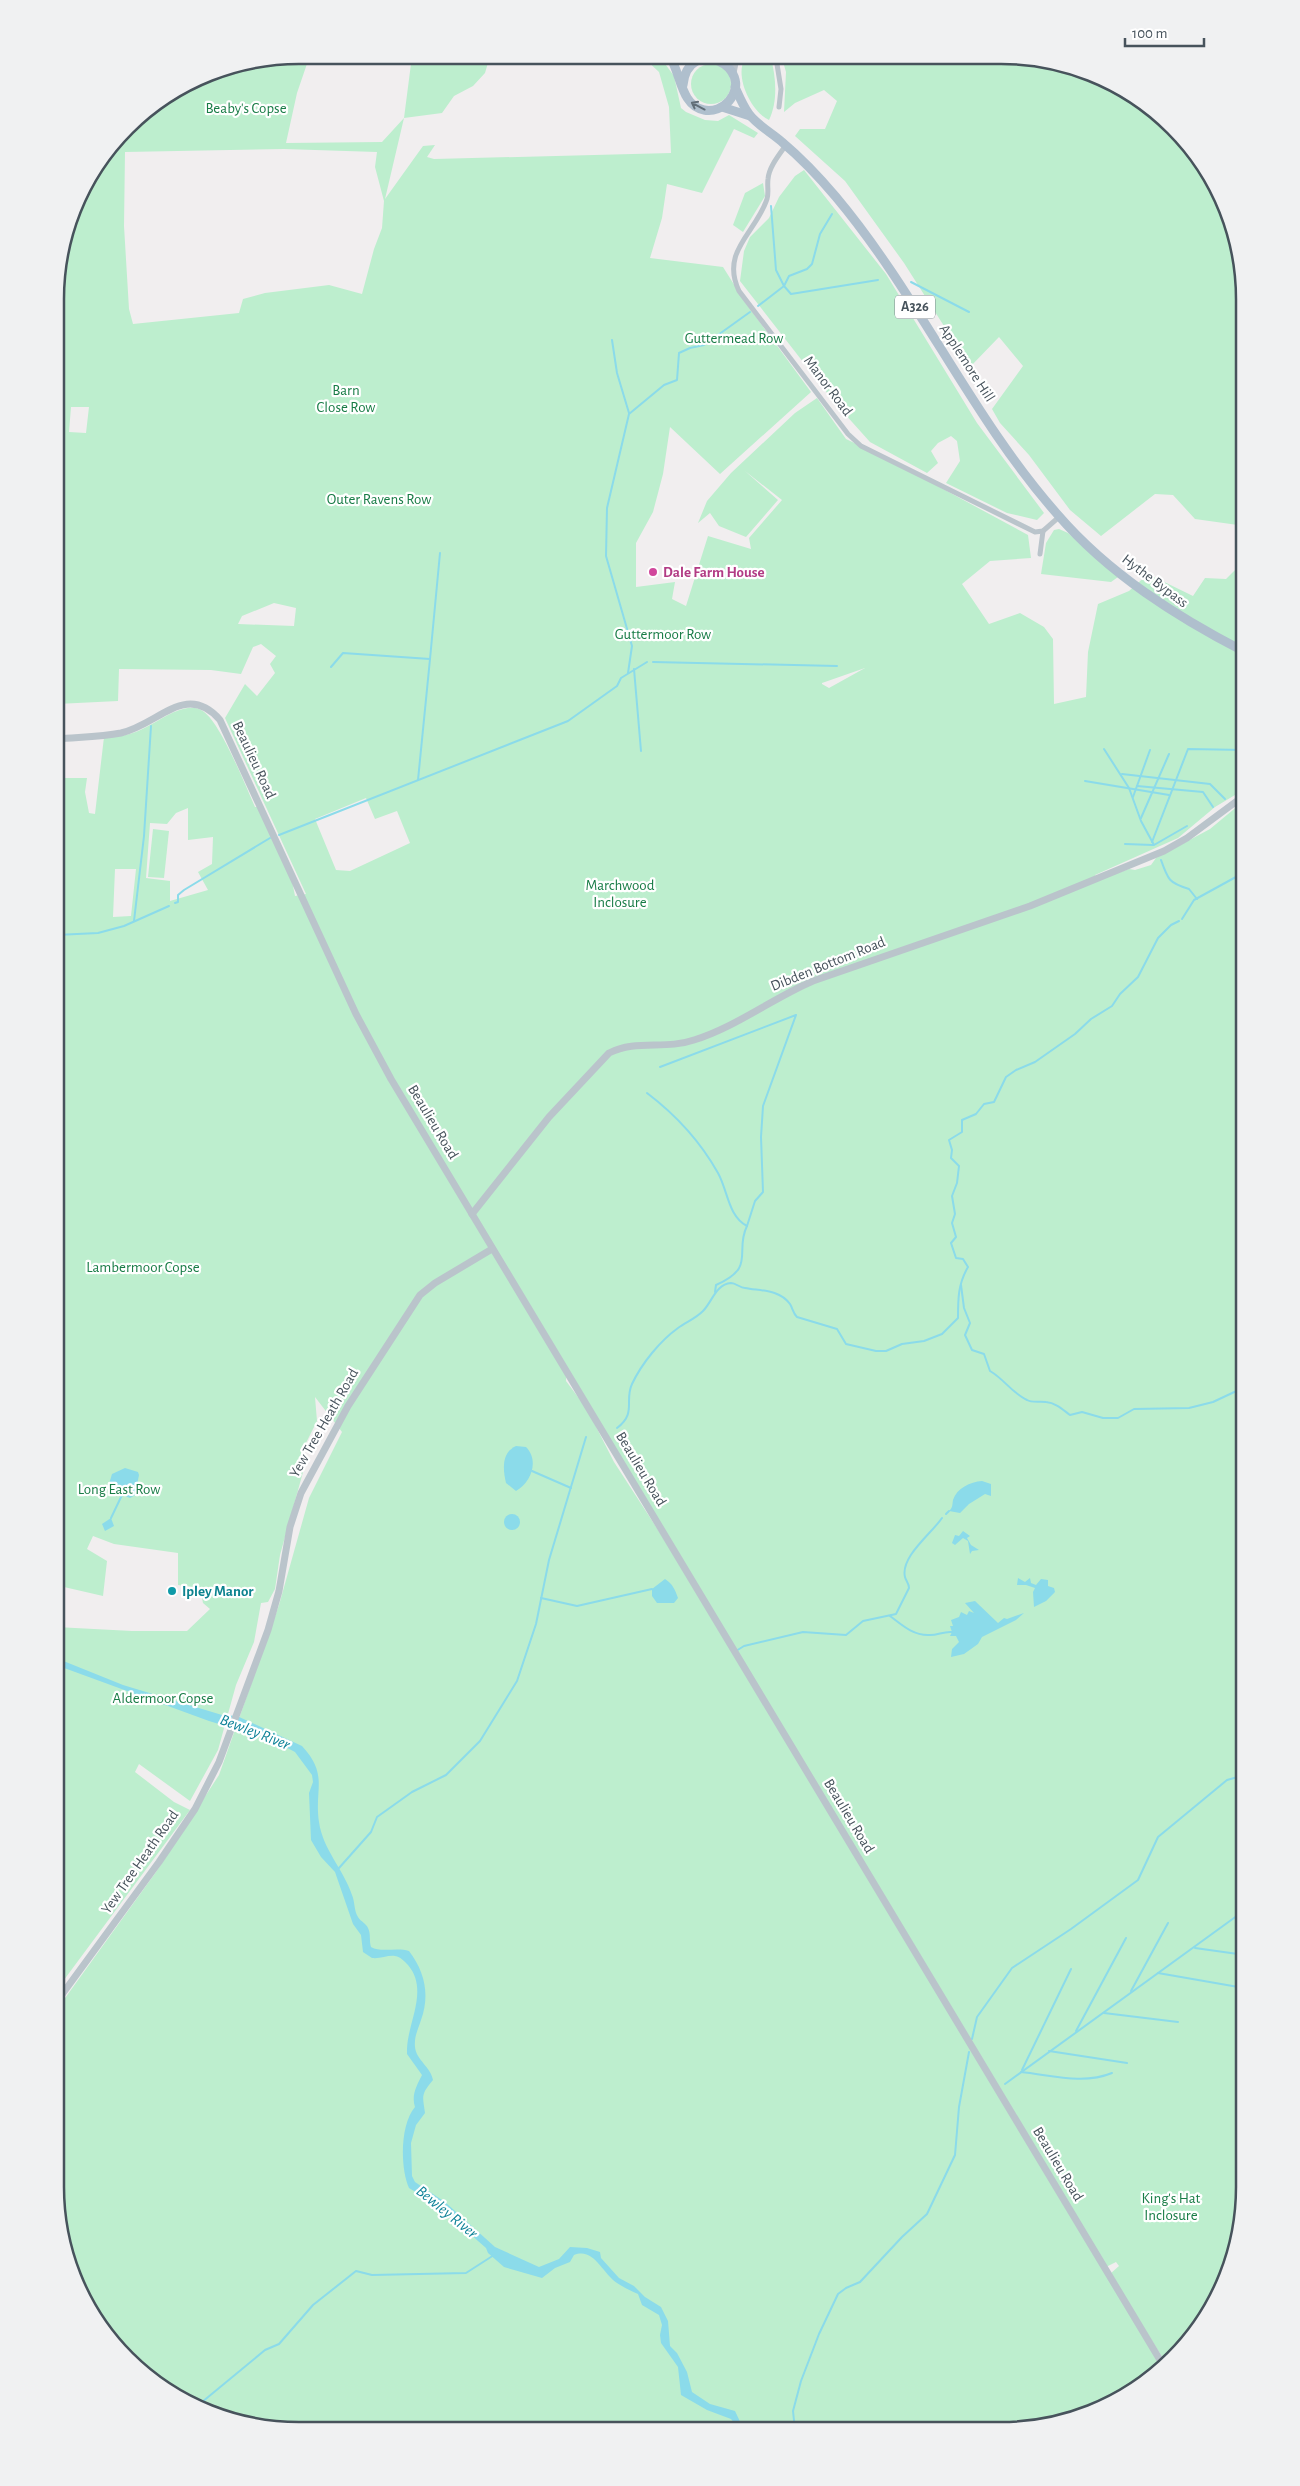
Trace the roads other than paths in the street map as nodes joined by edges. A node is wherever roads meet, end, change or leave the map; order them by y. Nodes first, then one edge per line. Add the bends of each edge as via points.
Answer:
1 (673, 64) edge
2 (693, 64) edge
3 (725, 64) edge
4 (735, 64) edge
5 (777, 64) edge
6 (733, 74) junction
7 (683, 85) junction
8 (735, 87) junction
9 (722, 107) junction
10 (779, 108) dead end
11 (750, 116) junction
12 (786, 145) junction
13 (1059, 516) junction
14 (1043, 530) junction
15 (1040, 554) dead end
16 (1236, 647) edge
17 (64, 738) edge
18 (1236, 802) edge
19 (472, 1214) junction
20 (492, 1249) junction
21 (64, 1992) edge
22 (1160, 2360) edge

1 - 7 main road
2 - 7 main road via 686,72
3 - 6 main road
4 - 6 street
5 - 10 street via 781,89
6 - 8 main road
9 -> 7 main road via 714,110 696,107 685,94
8 - 9 main road via 729,102
8 - 11 main road, Applemore Hill / A326
9 - 11 main road, Applemore Hill / A326
11 - 12 main road, Applemore Hill / A326
12 - 13 main road, Applemore Hill / A326 via 836,196 888,265 1017,464
12 - 14 street, Manor Road via 772,164 764,206 736,252 733,278 739,290 848,434 861,446 1035,532
13 - 14 street
13 - 16 main road, Hythe Bypass / A326 via 1101,557 1146,593 1184,620
14 - 15 street
17 - 19 street, Beaulieu Road via 121,733 178,705 204,706 220,720 368,1037
18 - 19 street, Dibden Bottom Road via 1164,852 1062,894 814,981 695,1040 670,1046 634,1044 608,1053 544,1124
19 - 20 street, Beaulieu Road
20 - 21 street, Yew Tree Heath Road via 431,1285 414,1302 356,1393 301,1492 290,1527 280,1591 219,1762 194,1809 155,1868
20 - 22 street, Beaulieu Road

